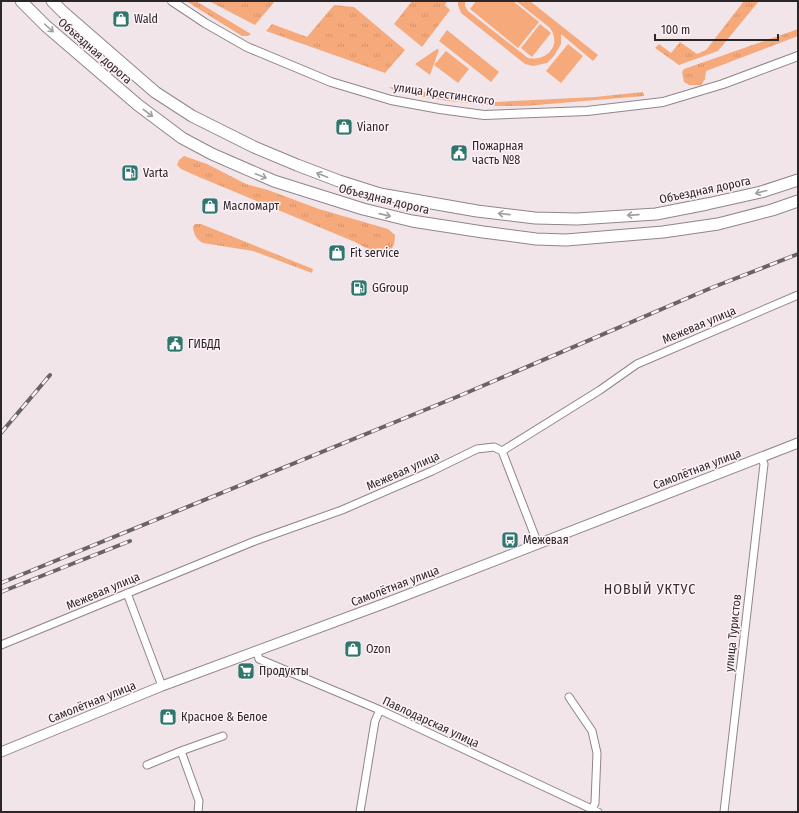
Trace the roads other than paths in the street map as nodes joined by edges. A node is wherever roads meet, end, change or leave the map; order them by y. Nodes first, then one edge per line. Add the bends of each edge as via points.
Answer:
1 (21, 1) edge
2 (52, 1) edge
3 (172, 1) edge
4 (798, 56) edge
5 (798, 180) edge
6 (798, 201) edge
7 (798, 295) edge
8 (798, 443) edge
9 (502, 451) junction
10 (761, 457) junction
11 (538, 544) junction
12 (127, 592) junction
13 (1, 645) edge
14 (257, 652) junction
15 (162, 686) junction
16 (569, 697) dead end
17 (380, 710) junction
18 (222, 736) dead end
19 (181, 751) junction
20 (1, 752) edge
21 (147, 765) dead end
22 (595, 811) edge
23 (198, 812) edge
24 (360, 812) edge
25 (724, 812) edge

1 -> 6 main road, Объездная дорога via 46,26 138,105 182,138 274,181 363,209 412,221 483,232 566,240 663,232 718,224
5 -> 2 main road, Объездная дорога via 761,192 656,214 577,219 535,218 477,211 380,194 297,165 192,116 156,92
3 - 4 street, улица Крестинского via 247,47 331,82 391,100 484,115 587,111 663,102 723,84
7 - 9 street, Межевая улица via 637,364
8 - 10 main road, Самолётная улица
9 - 11 street
9 - 12 street, Межевая улица via 494,447 478,449 342,510 255,541
10 - 11 main road, Самолётная улица
10 - 25 street, улица Туристов via 764,464
11 - 14 main road, Самолётная улица
12 - 13 street, Межевая улица
12 - 15 street
14 - 15 main road, Самолётная улица
14 - 17 street, Павлодарская улица via 259,659
15 - 20 main road, Самолётная улица
16 - 22 street via 592,731 597,752
17 - 22 street, Павлодарская улица
17 - 24 street via 375,721
18 - 19 street
19 - 21 street
19 - 23 street via 199,801

